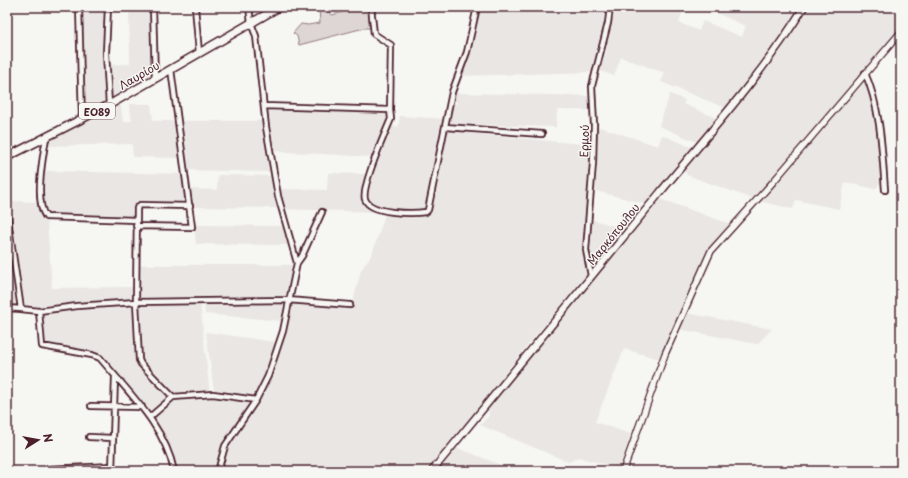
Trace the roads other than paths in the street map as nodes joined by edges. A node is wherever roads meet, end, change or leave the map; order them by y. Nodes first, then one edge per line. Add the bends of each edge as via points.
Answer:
1 (79, 7) edge
2 (108, 7) edge
3 (153, 7) edge
4 (195, 7) edge
5 (249, 7) edge
6 (279, 7) edge
7 (371, 7) edge
8 (477, 7) edge
9 (610, 7) edge
10 (804, 7) edge
11 (251, 23) junction
12 (901, 32) edge
13 (199, 53) junction
14 (171, 69) junction
15 (865, 73) junction
16 (155, 79) junction
17 (109, 105) junction
18 (264, 106) junction
19 (390, 110) junction
20 (82, 119) junction
21 (445, 126) junction
22 (542, 134) dead end
23 (46, 138) junction
24 (7, 157) edge
25 (885, 190) dead end
26 (190, 206) junction
27 (322, 212) dead end
28 (7, 213) edge
29 (136, 220) junction
30 (136, 226) junction
31 (297, 262) junction
32 (591, 276) junction
33 (288, 300) junction
34 (136, 302) junction
35 (350, 305) dead end
36 (7, 308) edge
37 (21, 309) junction
38 (38, 311) junction
39 (115, 377) junction
40 (174, 397) junction
41 (256, 400) junction
42 (91, 406) dead end
43 (114, 407) junction
44 (142, 407) junction
45 (150, 417) junction
46 (88, 437) dead end
47 (113, 438) junction
48 (112, 468) edge
49 (49, 469) dead end
50 (174, 471) edge
51 (218, 471) edge
52 (432, 471) edge
53 (623, 471) edge

1 - 20 street
2 - 17 street via 106,53
3 - 16 street
4 - 13 street
5 - 11 street
6 - 11 main road, Λαυρίου / ΕΟ89
7 - 19 street via 374,34 391,45
8 - 21 street via 467,52 452,92
9 - 32 street, Ερμού via 592,86 592,163 586,250
10 - 32 main road, Μαρκόπουλου via 770,59 740,98
11 - 13 main road, Λαυρίου / ΕΟ89
11 - 18 street via 256,36
12 - 15 street
13 - 14 main road, Λαυρίου / ΕΟ89
14 - 16 main road, Λαυρίου / ΕΟ89
14 - 26 street
15 - 25 street via 870,84 877,119
15 - 53 street via 792,161 711,251 665,354
16 - 17 main road, Λαυρίου / ΕΟ89
17 - 20 main road, Λαυρίου / ΕΟ89
18 - 19 street
18 - 31 street via 278,196
19 - 21 street via 391,120 364,193 369,205 376,209 422,213 428,210
20 - 23 main road, Λαυρίου / ΕΟ89
21 - 22 street
23 - 24 main road, Λαυρίου / ΕΟ89
23 - 29 street via 41,171 41,203 46,217
26 - 29 street via 140,205 136,208
26 - 30 street via 192,227
27 - 31 street
28 - 37 street
29 - 30 street
30 - 34 street
31 - 33 street
32 - 52 main road, Μαρκόπουλου
33 - 34 street
33 - 35 street
33 - 41 street via 283,331 273,364
34 - 38 street
34 - 40 street via 141,364
36 - 37 street
37 - 38 street
38 - 39 street via 42,346 96,356
39 - 43 street
39 - 44 street
40 - 41 street via 213,394
40 - 45 street
41 - 51 street via 225,446
42 - 43 street
43 - 44 street
43 - 47 street
44 - 45 street
45 - 50 street via 167,450
46 - 47 street
47 - 48 street
48 - 49 street

